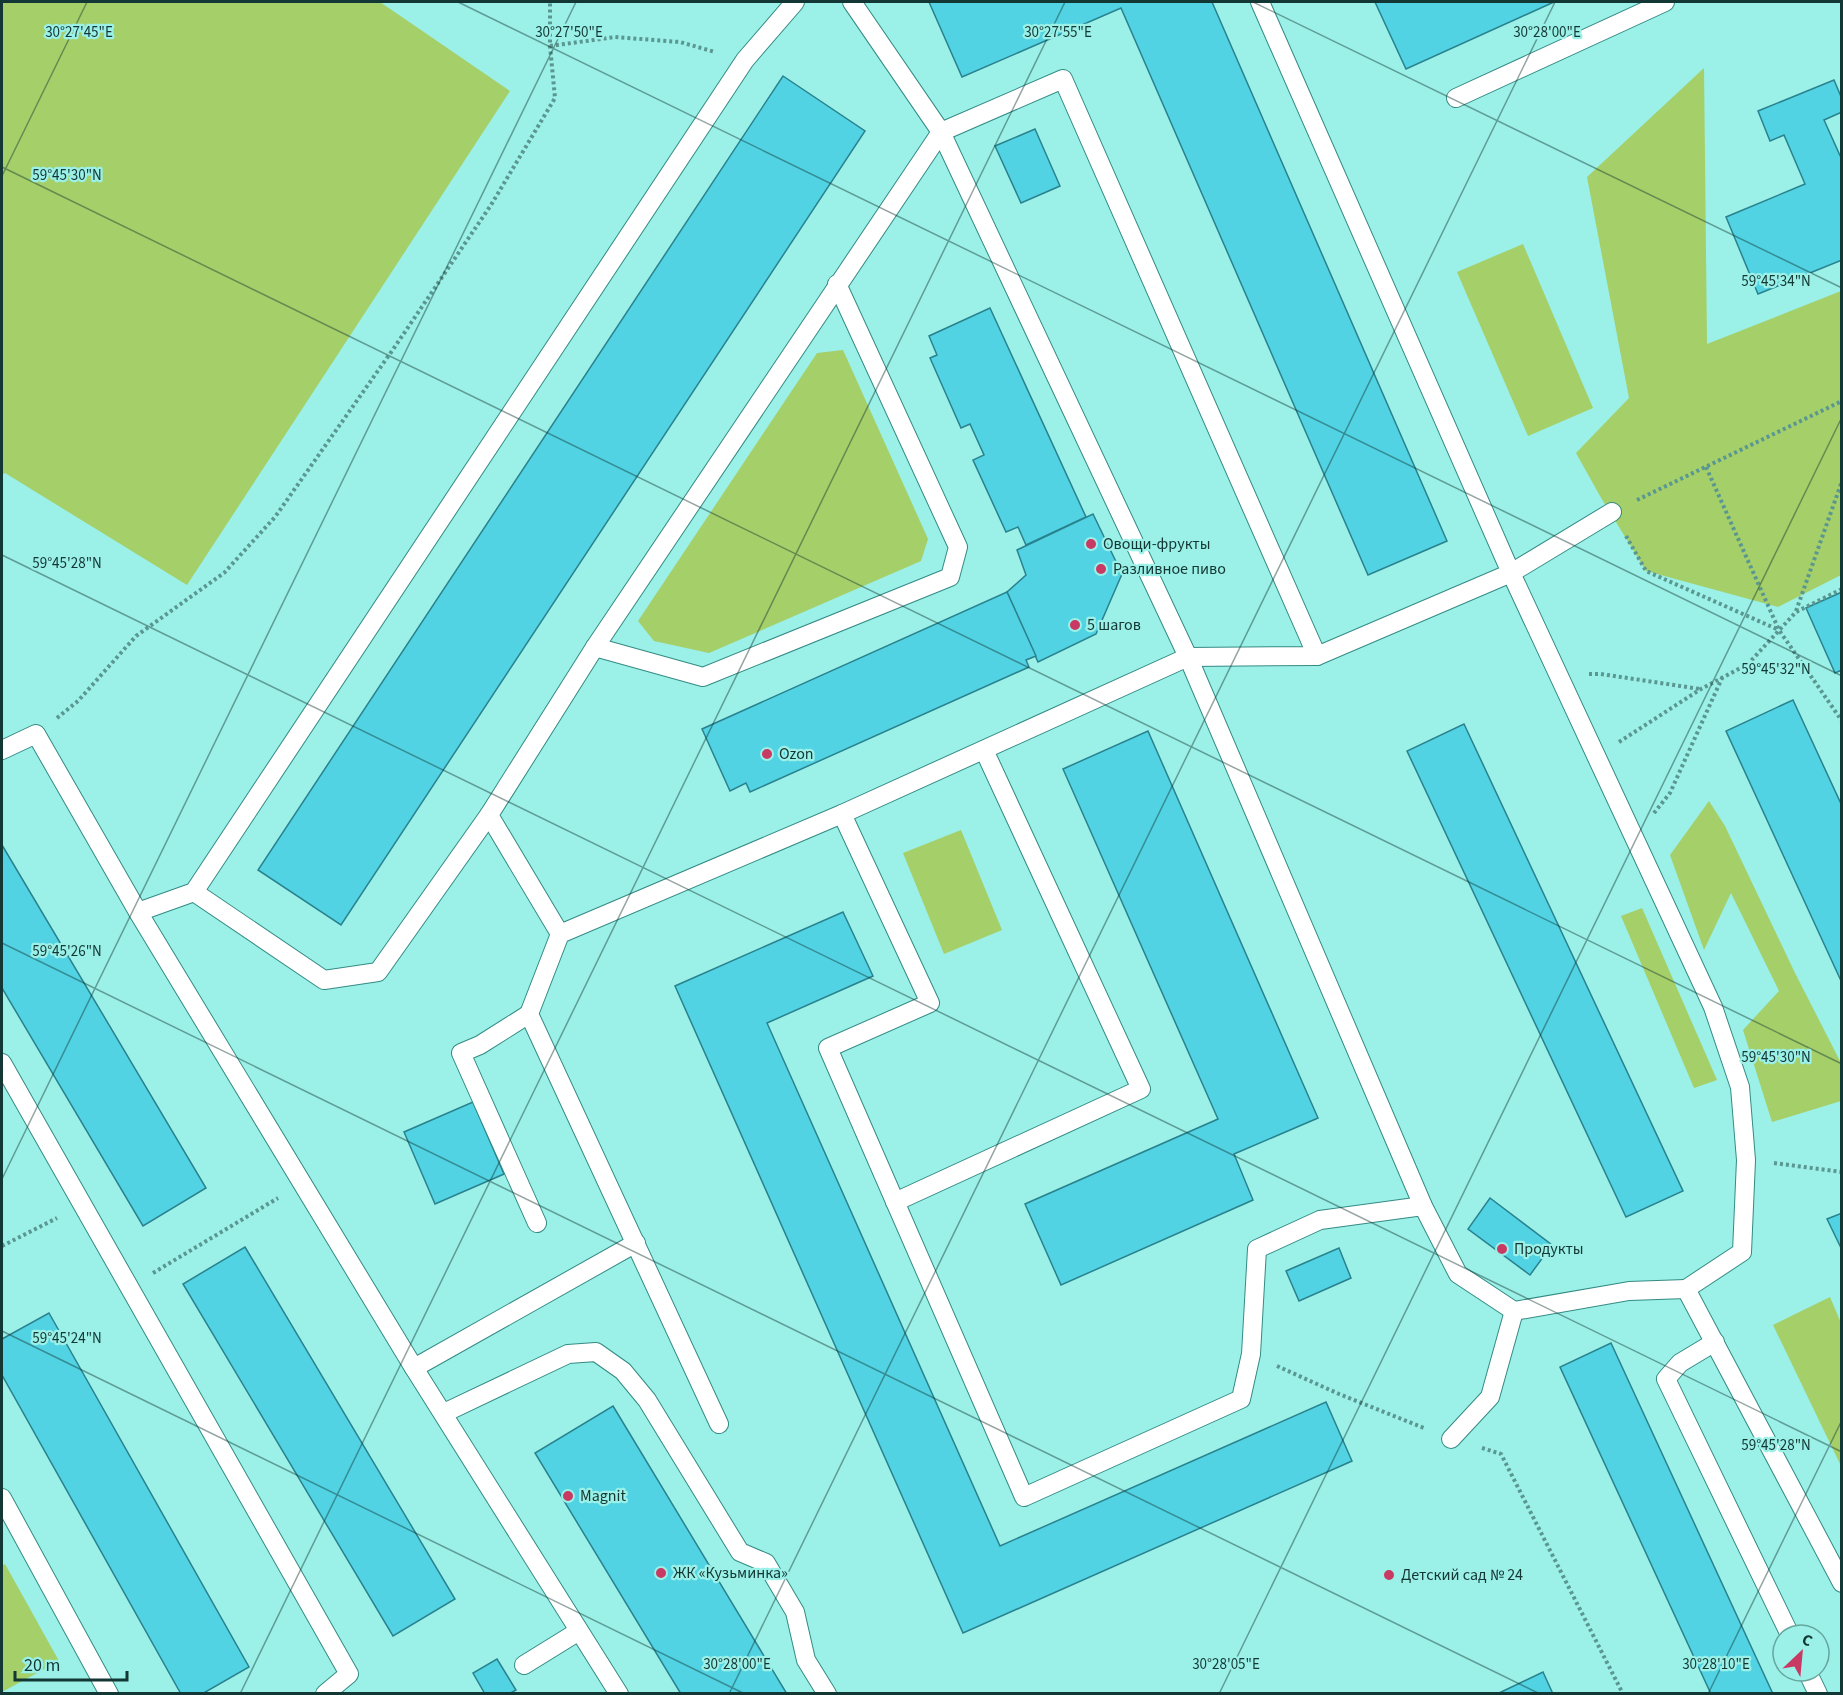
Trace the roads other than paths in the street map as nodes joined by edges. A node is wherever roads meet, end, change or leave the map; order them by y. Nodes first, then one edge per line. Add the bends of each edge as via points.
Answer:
1 (795, 2) edge
2 (852, 2) edge
3 (1260, 2) edge
4 (1665, 2) edge
5 (1456, 98) dead end
6 (941, 132) junction
7 (837, 284) junction
8 (1612, 512) road end
9 (1511, 573) junction
10 (595, 647) junction
11 (1188, 657) junction
12 (1317, 657) junction
13 (2, 750) edge
14 (984, 750) junction
15 (842, 814) junction
16 (489, 815) junction
17 (194, 892) junction
18 (138, 912) junction
19 (560, 934) junction
20 (529, 1014) junction
21 (2, 1063) edge
22 (895, 1202) junction
23 (1423, 1206) junction
24 (537, 1223) dead end
25 (636, 1243) junction
26 (1686, 1289) junction
27 (1514, 1311) junction
28 (1714, 1342) junction
29 (414, 1368) junction
30 (444, 1413) junction
31 (719, 1424) dead end
32 (1451, 1439) road end
33 (2, 1498) edge
34 (1842, 1583) edge
35 (1784, 1623) edge
36 (579, 1631) junction
37 (524, 1665) dead end
38 (109, 1694) edge
39 (325, 1694) edge
40 (619, 1694) edge
41 (827, 1694) edge

1 - 17 lane via 745,60
2 - 6 lane
3 - 9 lane
4 - 5 lane
6 - 7 lane
6 - 11 lane
6 - 12 lane via 1063,79
7 - 10 lane
7 - 10 lane via 958,547 950,577 703,677
8 - 9 lane
9 - 12 lane
9 - 26 lane via 1713,1007 1740,1087 1746,1160 1742,1252
10 - 16 lane
11 - 12 lane
11 - 14 lane
11 - 23 lane
13 - 18 lane via 36,734
14 - 15 lane
14 - 22 lane via 1141,1089
15 - 19 lane
15 - 22 lane via 930,1003 828,1048
16 - 17 lane via 378,972 324,980
16 - 19 lane
17 - 18 lane
18 - 29 lane
19 - 20 lane
20 - 24 lane via 461,1053
20 - 25 lane
21 - 39 lane via 349,1674
22 - 23 lane via 1024,1497 1240,1399 1251,1354 1257,1249 1320,1220
23 - 27 lane via 1458,1274
25 - 29 lane
25 - 31 lane
26 - 27 lane via 1629,1291
26 - 28 lane
27 - 32 lane via 1490,1396
28 - 34 lane
28 - 35 lane via 1680,1363 1666,1379
29 - 30 lane
30 - 36 lane
30 - 41 lane via 568,1354 596,1352 623,1371 647,1400 740,1552 766,1563 795,1612 806,1660
33 - 38 lane
36 - 37 lane
36 - 40 lane

